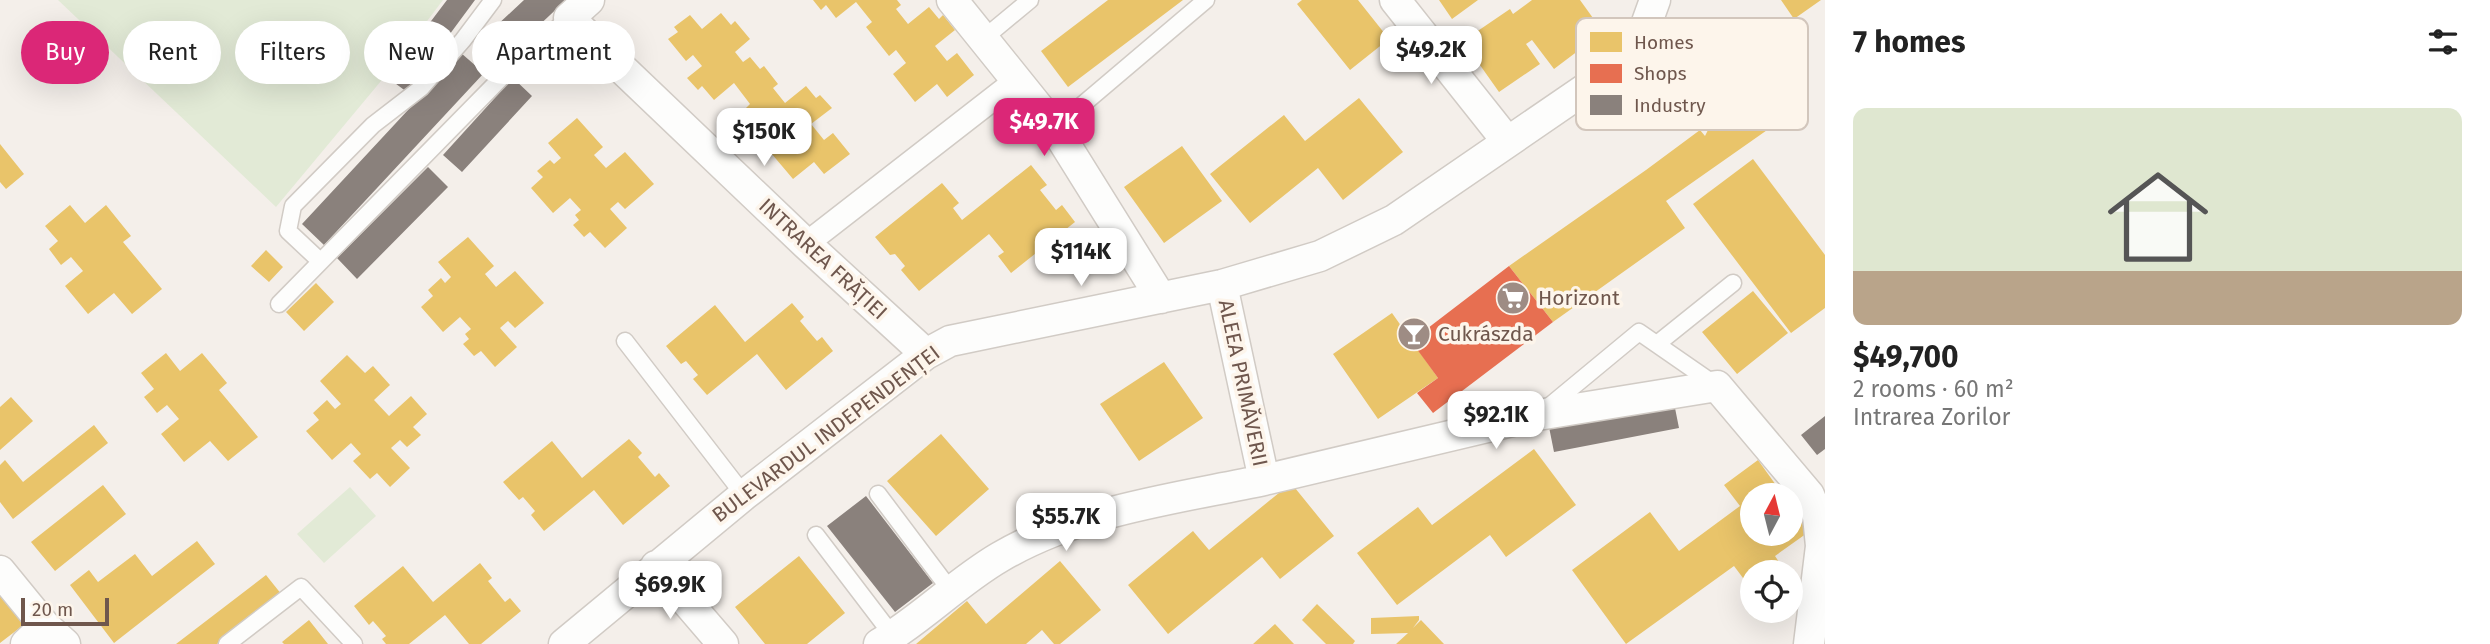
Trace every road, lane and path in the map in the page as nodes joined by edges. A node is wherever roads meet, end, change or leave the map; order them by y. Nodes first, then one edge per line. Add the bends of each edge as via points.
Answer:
1 (493, 0) edge
2 (952, 0) edge
3 (1030, 0) edge
4 (1206, 0) edge
5 (1395, 0) edge
6 (1655, 0) edge
7 (579, 9) edge
8 (1649, 18) edge
9 (983, 39) junction
10 (1017, 80) junction
11 (1576, 95) edge
12 (1055, 128) junction
13 (1507, 141) junction
14 (806, 244) junction
15 (320, 261) junction
16 (1733, 283) dead end
17 (1222, 285) junction
18 (1161, 298) junction
19 (279, 304) dead end
20 (625, 341) dead end
21 (1657, 344) junction
22 (926, 354) junction
23 (1717, 386) junction
24 (1538, 415) junction
25 (1264, 480) junction
26 (1817, 490) edge
27 (878, 494) dead end
28 (744, 495) junction
29 (816, 535) dead end
30 (656, 566) junction
31 (0, 571) edge
32 (951, 591) junction
33 (45, 638) edge
34 (886, 640) edge
35 (227, 644) edge
36 (354, 644) edge
37 (564, 644) edge
38 (723, 644) edge
39 (1809, 644) edge

1 - 15 lane via 421,88 373,125 293,206 288,231
2 - 9 street
3 - 9 lane
4 - 12 lane
5 - 13 street
6 - 8 street, BULEVARDUL INDEPENDENȚEI
7 - 14 street, INTRAREA FRĂȚIEI
7 - 15 lane via 505,74
9 - 10 street
10 - 12 street
10 - 14 street
11 - 13 street, BULEVARDUL INDEPENDENȚEI
12 - 18 street
13 - 17 street, BULEVARDUL INDEPENDENȚEI via 1394,220 1320,256
14 - 22 street, INTRAREA FRĂȚIEI
15 - 19 lane
16 - 21 lane
17 - 18 street, BULEVARDUL INDEPENDENȚEI
17 - 25 street, ALEEA PRIMĂVERII
18 - 22 street, BULEVARDUL INDEPENDENȚEI via 950,341
20 - 28 lane
21 - 23 lane
21 - 24 lane via 1639,332
22 - 28 street, BULEVARDUL INDEPENDENȚEI
23 - 24 street, ALEEA PRIMĂVERII
23 - 26 street
24 - 25 street, ALEEA PRIMĂVERII
25 - 32 street, ALEEA PRIMĂVERII via 1106,513 1048,533 999,558
26 - 39 street via 1821,546
27 - 32 lane
28 - 30 street, BULEVARDUL INDEPENDENȚEI
29 - 34 lane
30 - 37 street, BULEVARDUL INDEPENDENȚEI
30 - 38 street
31 - 33 street
32 - 34 street, ALEEA PRIMĂVERII
35 - 36 lane via 301,587

